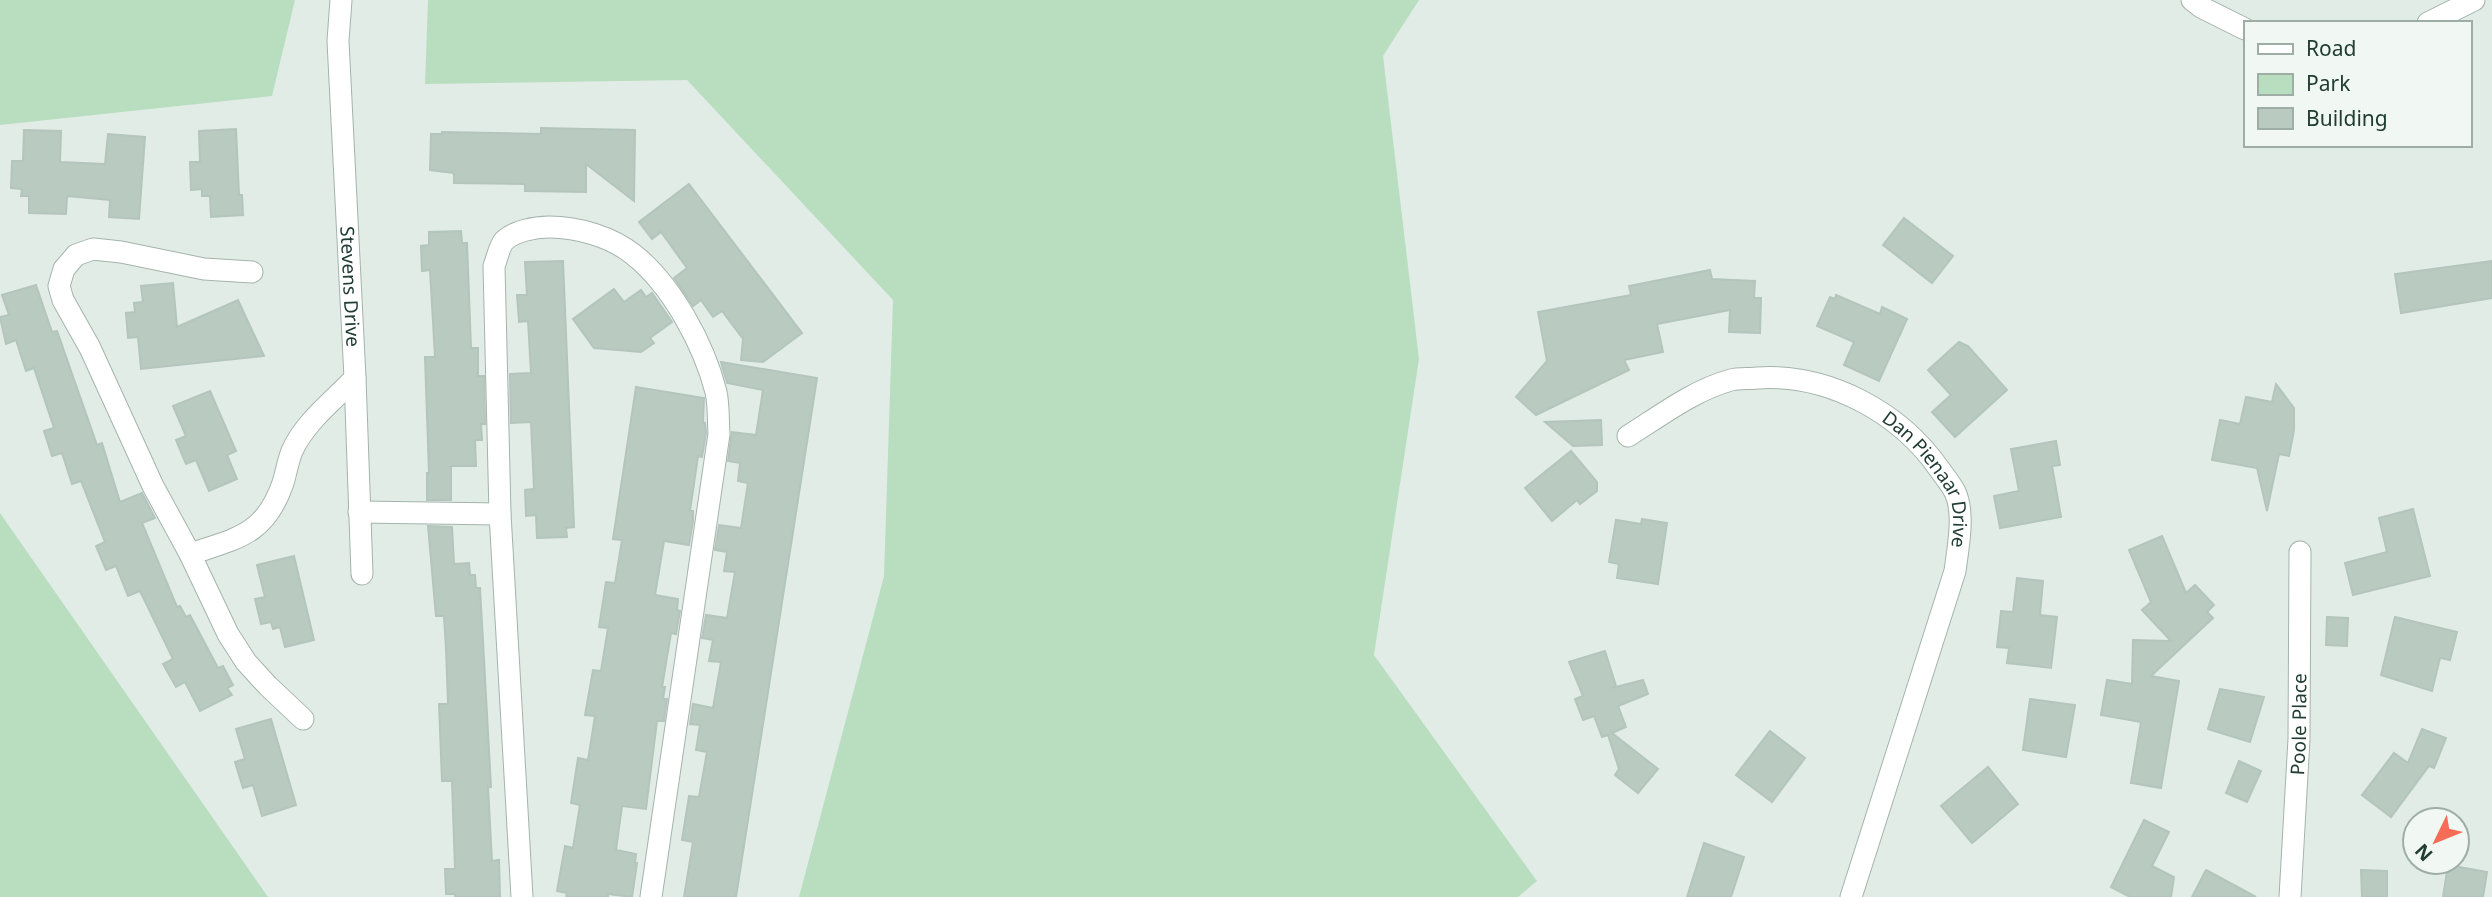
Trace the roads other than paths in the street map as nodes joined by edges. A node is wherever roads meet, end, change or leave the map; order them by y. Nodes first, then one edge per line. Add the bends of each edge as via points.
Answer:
1 (341, 0) edge
2 (2192, 0) edge
3 (2474, 0) edge
4 (2432, 21) edge
5 (2244, 28) edge
6 (252, 272) dead end
7 (355, 378) junction
8 (1628, 436) dead end
9 (359, 512) junction
10 (500, 514) junction
11 (2300, 552) dead end
12 (190, 554) junction
13 (362, 574) dead end
14 (303, 719) dead end
15 (522, 897) edge
16 (651, 897) edge
17 (1851, 897) edge
18 (2290, 897) edge

1 - 7 street, Stevens Drive via 338,41
2 - 5 street
3 - 4 street
6 - 12 street via 204,269 93,249 76,255 64,269 59,286
7 - 9 street, Stevens Drive
7 - 12 street via 306,427 291,452 271,511 256,528
8 - 17 street, Dan Pienaar Drive via 1692,396 1732,380 1781,377 1828,386 1895,422 1934,461 1956,493 1960,526 1955,571
9 - 10 street
9 - 13 street, Stevens Drive
10 - 15 street
10 - 16 street via 494,266 503,242 520,232 568,227 634,254 660,281 704,354 716,394 718,446
11 - 18 street, Poole Place via 2299,739
12 - 14 street via 246,662

